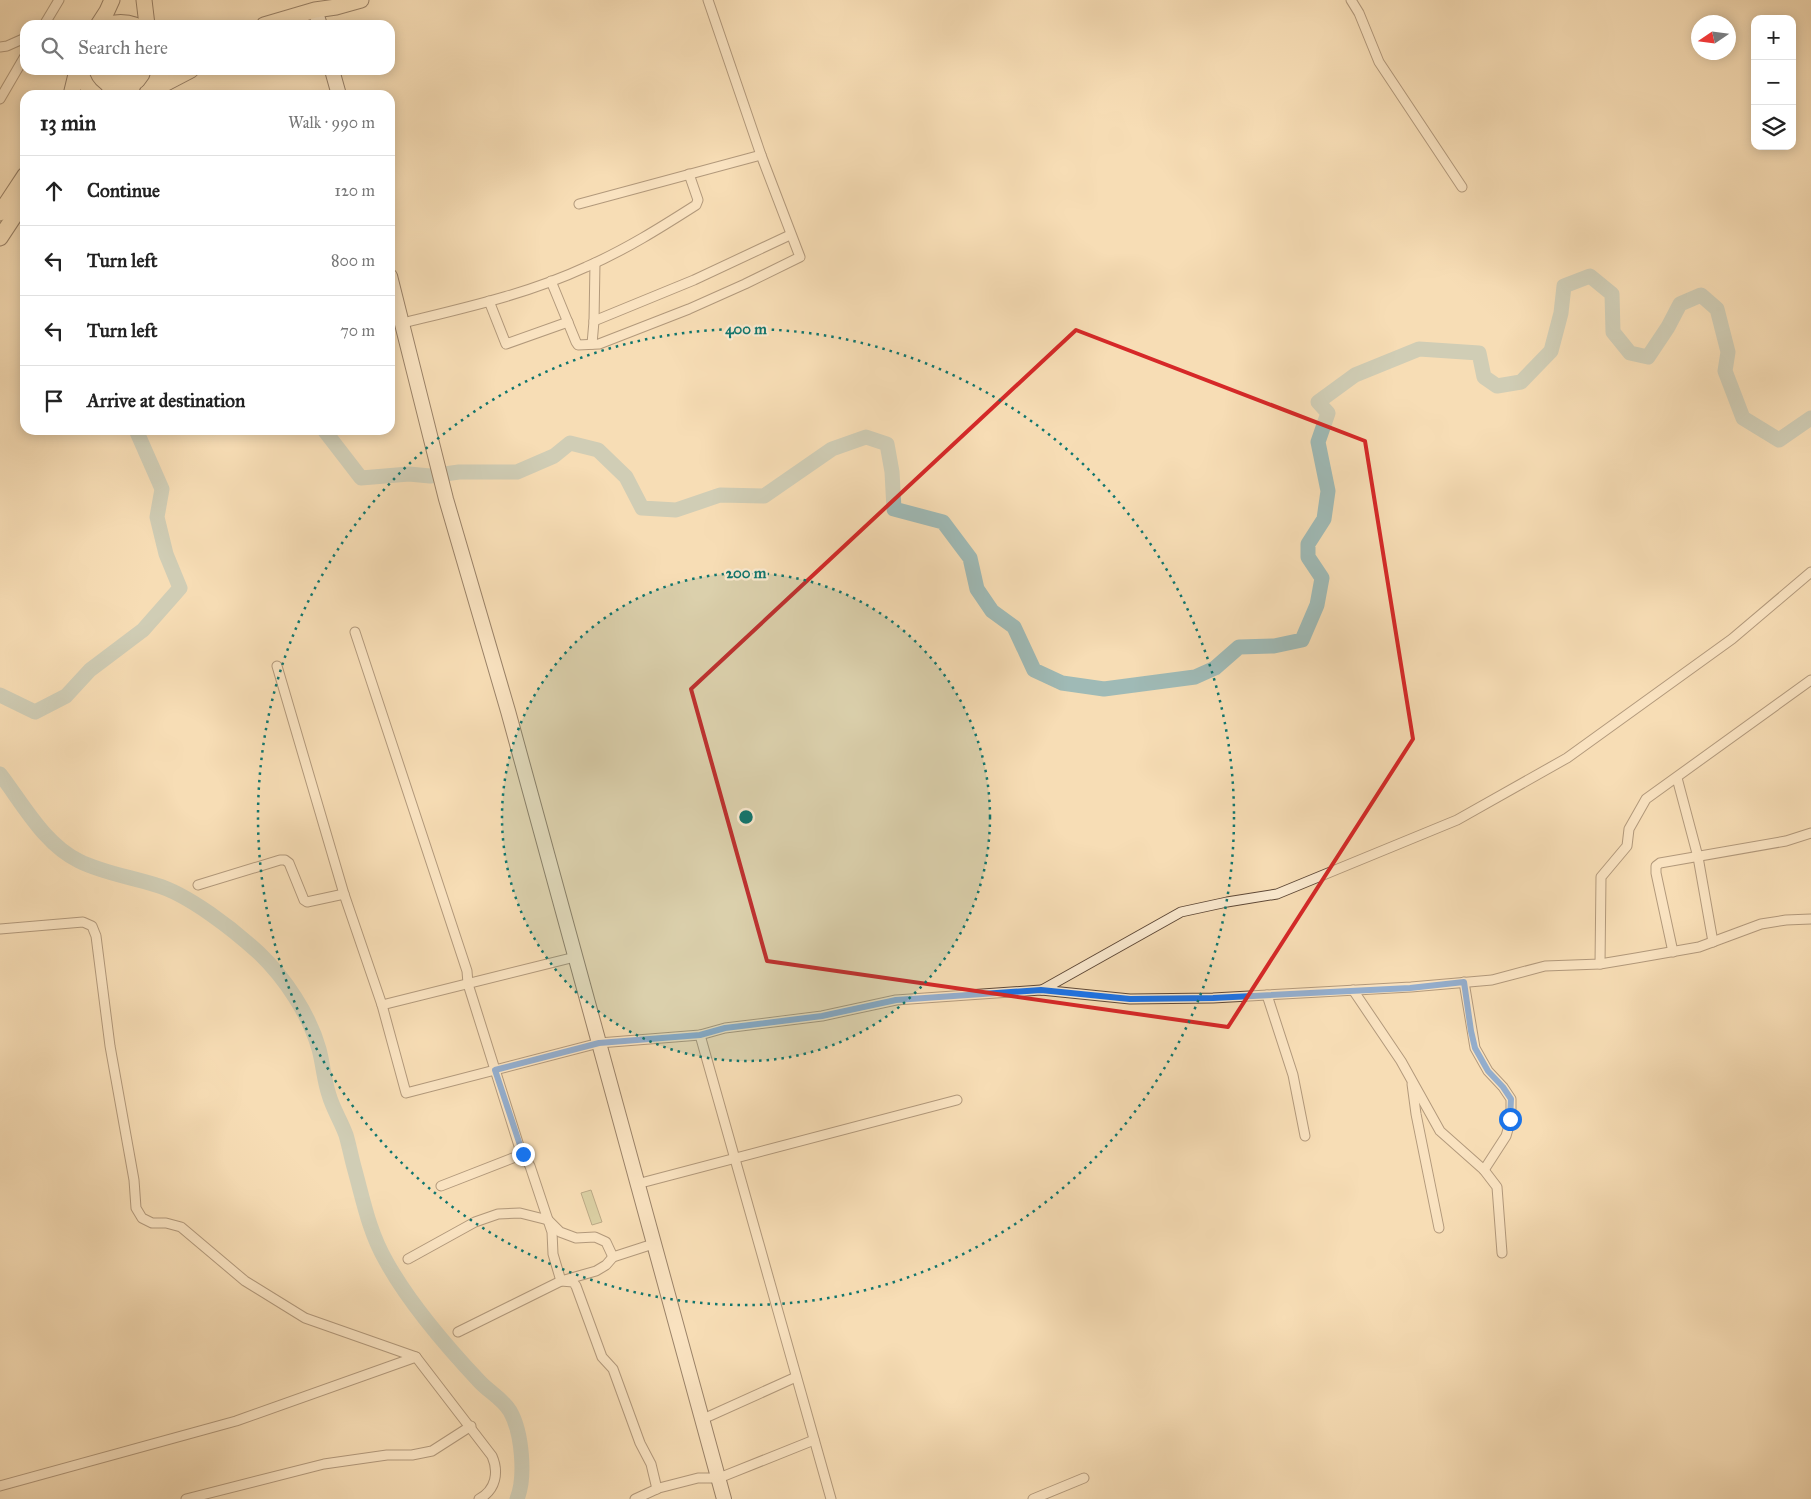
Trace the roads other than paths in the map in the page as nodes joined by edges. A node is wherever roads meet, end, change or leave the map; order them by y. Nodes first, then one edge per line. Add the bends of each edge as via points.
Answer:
1 (59, 0) edge
2 (112, 0) edge
3 (144, 0) edge
4 (361, 0) edge
5 (708, 0) edge
6 (1351, 0) edge
7 (317, 17) edge
8 (47, 20) edge
9 (101, 20) edge
10 (146, 20) edge
11 (297, 20) edge
12 (20, 40) edge
13 (0, 47) edge
14 (20, 65) edge
15 (77, 75) edge
16 (81, 75) edge
17 (158, 75) edge
18 (181, 75) edge
19 (333, 75) edge
20 (73, 90) edge
21 (90, 90) edge
22 (149, 90) edge
23 (153, 90) edge
24 (338, 90) edge
25 (0, 99) edge
26 (760, 155) junction
27 (688, 174) junction
28 (20, 183) edge
29 (1462, 187) dead end
30 (579, 204) dead end
31 (20, 208) edge
32 (0, 213) edge
33 (790, 235) junction
34 (0, 238) edge
35 (595, 263) junction
36 (551, 281) junction
37 (395, 294) edge
38 (489, 301) junction
39 (594, 321) junction
40 (568, 322) junction
41 (403, 323) junction
42 (592, 344) junction
43 (1811, 572) edge
44 (355, 632) dead end
45 (277, 666) dead end
46 (1811, 680) edge
47 (1677, 778) junction
48 (1811, 833) edge
49 (1698, 857) junction
50 (198, 885) dead end
51 (344, 894) junction
52 (1811, 919) edge
53 (0, 929) edge
54 (1713, 942) junction
55 (1673, 952) junction
56 (575, 957) junction
57 (1600, 964) junction
58 (1464, 982) junction
59 (468, 984) junction
60 (1041, 990) junction
61 (1353, 990) junction
62 (1267, 995) junction
63 (382, 1005) junction
64 (700, 1035) junction
65 (599, 1043) junction
66 (495, 1070) junction
67 (1411, 1079) junction
68 (957, 1100) dead end
69 (1305, 1136) dead end
70 (523, 1154) junction
71 (734, 1158) junction
72 (1484, 1170) junction
73 (637, 1184) junction
74 (442, 1186) dead end
75 (548, 1220) junction
76 (1439, 1228) dead end
77 (650, 1245) dead end
78 (1502, 1252) dead end
79 (613, 1257) junction
80 (408, 1259) dead end
81 (561, 1281) junction
82 (458, 1332) dead end
83 (416, 1357) junction
84 (796, 1377) junction
85 (703, 1419) junction
86 (471, 1426) junction
87 (814, 1440) junction
88 (719, 1478) junction
89 (1084, 1478) dead end
90 (0, 1486) edge
91 (657, 1489) junction
92 (187, 1499) edge
93 (479, 1499) edge
94 (635, 1499) edge
95 (724, 1499) edge
96 (832, 1499) edge
97 (1033, 1499) edge

1 - 8 street
2 - 9 main road
3 - 10 main road
4 - 7 main road
5 - 26 street
6 - 29 street via 1379,62
7 - 11 main road
12 - 13 street
14 - 25 street
15 - 20 main road
16 - 21 main road
17 - 22 main road
18 - 23 main road
19 - 24 street
26 - 27 street
26 - 33 street
27 - 30 street
27 - 35 street via 698,200 696,205 638,242
28 - 32 main road
31 - 34 main road
33 - 39 street via 694,280
33 - 42 street via 799,252 798,259 689,309
35 - 36 street
35 - 39 street
36 - 38 street
36 - 40 street
37 - 41 street
38 - 40 street via 506,344
38 - 41 street
39 - 42 street
40 - 42 street via 578,344
41 - 56 street via 446,499
43 - 60 street via 1732,639 1567,758 1457,820 1277,894 1180,912
44 - 59 street via 467,970
45 - 51 street
46 - 47 street
47 - 49 street
47 - 57 street via 1646,799 1629,829 1627,846 1601,877
48 - 49 street via 1786,841
49 - 54 street
49 - 55 street via 1656,866
50 - 51 street via 285,860 307,902
51 - 63 street
52 - 54 street via 1761,924
53 - 83 street via 83,922 92,926 136,1208 142,1218 152,1223 181,1227 245,1281 305,1318
54 - 55 street
55 - 57 street
56 - 59 street
56 - 65 street
57 - 58 street via 1545,966 1492,980
58 - 61 street
58 - 72 street via 1475,1048 1488,1071 1511,1099 1506,1136
59 - 63 street
59 - 66 street
60 - 62 street via 1130,999
60 - 64 street via 896,1000 822,1016 725,1028
61 - 62 street
61 - 67 street
62 - 69 street via 1293,1075
63 - 66 street via 406,1093
64 - 65 street
64 - 71 street
65 - 66 street
65 - 73 street
66 - 70 street
67 - 72 street via 1440,1131
67 - 76 street
68 - 71 street
70 - 74 street
70 - 75 street
71 - 73 street
71 - 84 street
72 - 78 street via 1497,1187
73 - 85 street
75 - 79 street via 560,1232 576,1238 595,1237 606,1242
75 - 80 street via 520,1212 498,1214 475,1222
75 - 81 street
77 - 79 street
79 - 81 street via 606,1266
81 - 82 street
81 - 91 street via 573,1282 576,1286 602,1357 613,1369 651,1464
83 - 86 street
83 - 90 street via 236,1421
84 - 85 street
84 - 87 street
85 - 88 street
86 - 92 street via 432,1452 324,1464
86 - 93 street via 497,1466 491,1488
87 - 88 street
87 - 96 street
88 - 91 street via 698,1478
88 - 95 street
89 - 97 street
91 - 94 street

